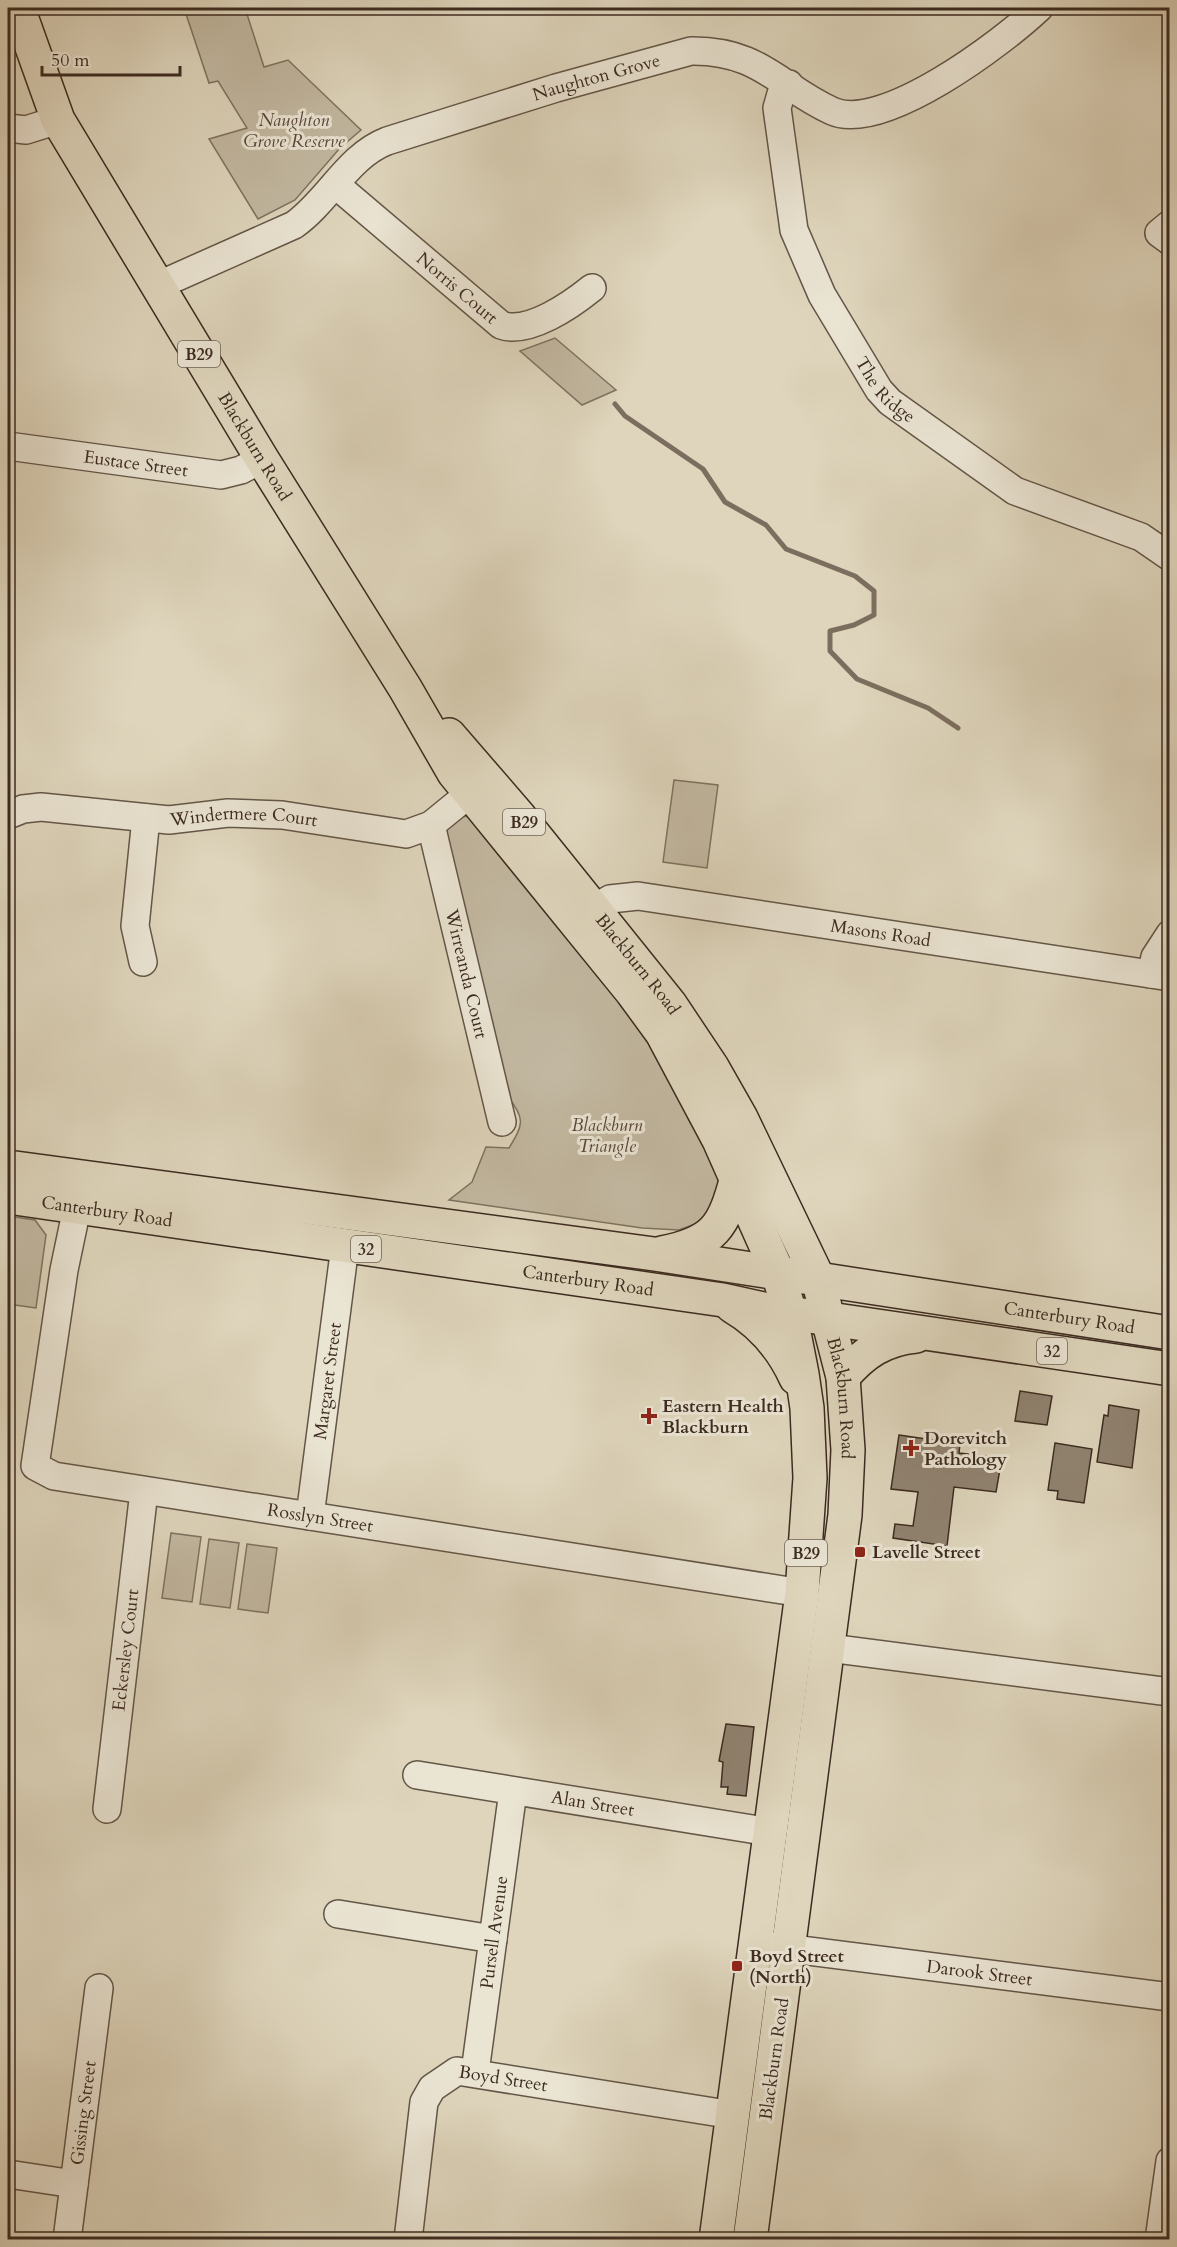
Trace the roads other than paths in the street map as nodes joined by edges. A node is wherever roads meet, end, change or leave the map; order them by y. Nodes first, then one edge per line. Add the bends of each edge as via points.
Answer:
1 (18, 8) edge
2 (1036, 9) edge
3 (789, 84) junction
4 (58, 120) junction
5 (8, 128) edge
6 (336, 185) junction
7 (1170, 224) edge
8 (1170, 241) edge
9 (157, 286) junction
10 (592, 288) dead end
11 (8, 446) edge
12 (262, 459) junction
13 (1170, 557) edge
14 (478, 786) junction
15 (8, 815) edge
16 (519, 816) junction
17 (146, 818) junction
18 (431, 825) junction
19 (531, 870) junction
20 (585, 915) junction
21 (1170, 934) edge
22 (143, 962) dead end
23 (1160, 976) edge
24 (502, 1122) dead end
25 (8, 1167) edge
26 (737, 1177) junction
27 (64, 1195) junction
28 (8, 1197) edge
29 (345, 1246) junction
30 (654, 1254) junction
31 (778, 1273) junction
32 (818, 1278) junction
33 (723, 1300) junction
34 (790, 1313) junction
35 (828, 1319) junction
36 (1170, 1333) edge
37 (935, 1334) junction
38 (1170, 1369) edge
39 (843, 1377) junction
40 (807, 1408) junction
41 (144, 1491) junction
42 (310, 1516) junction
43 (802, 1593) junction
44 (829, 1648) junction
45 (1170, 1692) edge
46 (417, 1775) dead end
47 (513, 1791) junction
48 (107, 1809) dead end
49 (770, 1832) junction
50 (338, 1914) dead end
51 (494, 1939) junction
52 (755, 1945) junction
53 (788, 1949) junction
54 (99, 1988) dead end
55 (1170, 1997) edge
56 (474, 2072) junction
57 (733, 2115) junction
58 (1170, 2162) edge
59 (8, 2174) edge
60 (74, 2184) junction
61 (67, 2240) edge
62 (408, 2240) edge
63 (716, 2240) edge
64 (750, 2240) edge
65 (1159, 2240) edge

1 - 4 main road, Blackburn Road / B29
2 - 3 street, Naughton Grove via 1008,36 973,60 873,113 858,116 835,112
3 - 6 street, Naughton Grove via 759,65 734,57 710,51 682,53 387,141 366,151
3 - 13 street, The Ridge via 777,108 794,230 822,295 879,390 890,402 1015,491 1141,537
4 - 5 street via 26,130
4 - 9 main road, Blackburn Road / B29
6 - 9 street, Naughton Grove via 294,225
6 - 10 street, Norris Court via 501,325 512,329 525,326 566,307
7 - 8 street via 1159,233
9 - 12 main road, Blackburn Road / B29
11 - 12 street, Eustace Street via 221,475
12 - 14 main road, Blackburn Road / B29 via 405,688
14 - 16 main road, Blackburn Road / B29
14 - 18 street, Windermere Court
14 - 19 main road, Blackburn Road / B29
15 - 17 street, Windermere Court via 23,809 60,807
16 - 19 main road
16 - 20 main road, Blackburn Road / B29
17 - 18 street, Windermere Court via 191,819 228,813 282,815 406,834
17 - 22 street via 135,926
18 - 24 street, Wirreanda Court
19 - 20 main road, Blackburn Road / B29
20 - 23 street, Masons Road via 610,899 638,896
20 - 26 main road, Blackburn Road / B29 via 662,1033
20 - 32 main road, Blackburn Road / B29 via 670,1004 712,1067
21 - 23 street via 1155,957
25 - 27 main road, Canterbury Road / 32
26 - 30 main road via 725,1216 714,1232 681,1249
26 - 31 main road, Blackburn Road / B29
27 - 28 main road, Canterbury Road / 32
27 - 29 main road, Canterbury Road / 32
27 - 30 main road, Canterbury Road / 32
27 - 41 street, Rosslyn Street via 64,1270 35,1466 54,1476
29 - 33 main road, Canterbury Road / 32
29 - 42 street, Margaret Street
30 - 31 main road, Canterbury Road / 32
31 - 32 main road, Canterbury Road / 32
31 - 34 main road, Blackburn Road / B29
32 - 35 main road, Blackburn Road / B29
32 - 36 main road, Canterbury Road / 32
33 - 34 main road, Canterbury Road / 32
33 - 40 main road via 753,1318 778,1347 788,1361
34 - 35 main road, Canterbury Road / 32
34 - 40 main road, Blackburn Road / B29
35 - 37 main road, Canterbury Road / 32
35 - 39 main road, Blackburn Road / B29
37 - 38 main road, Canterbury Road / 32
37 - 39 main road via 893,1338 864,1354
39 - 44 main road, Blackburn Road / B29 via 848,1483
40 - 43 main road, Blackburn Road / B29 via 809,1511
41 - 42 street, Rosslyn Street
41 - 48 street, Eckersley Court
42 - 43 street, Rosslyn Street
43 - 49 main road, Blackburn Road / B29
44 - 45 street
44 - 53 main road, Blackburn Road / B29
46 - 47 street, Alan Street
47 - 49 street, Alan Street
47 - 51 street, Pursell Avenue
49 - 52 main road, Blackburn Road / B29
50 - 51 street
51 - 56 street, Pursell Avenue
52 - 53 street, Darook Street
52 - 57 main road, Blackburn Road / B29
53 - 55 street, Darook Street
53 - 64 main road, Blackburn Road / B29
54 - 60 street, Gissing Street
56 - 57 street, Boyd Street
56 - 62 street, Boyd Street via 458,2071 443,2079 424,2102
57 - 63 main road, Blackburn Road / B29
58 - 65 street
59 - 60 street
60 - 61 street, Gissing Street

